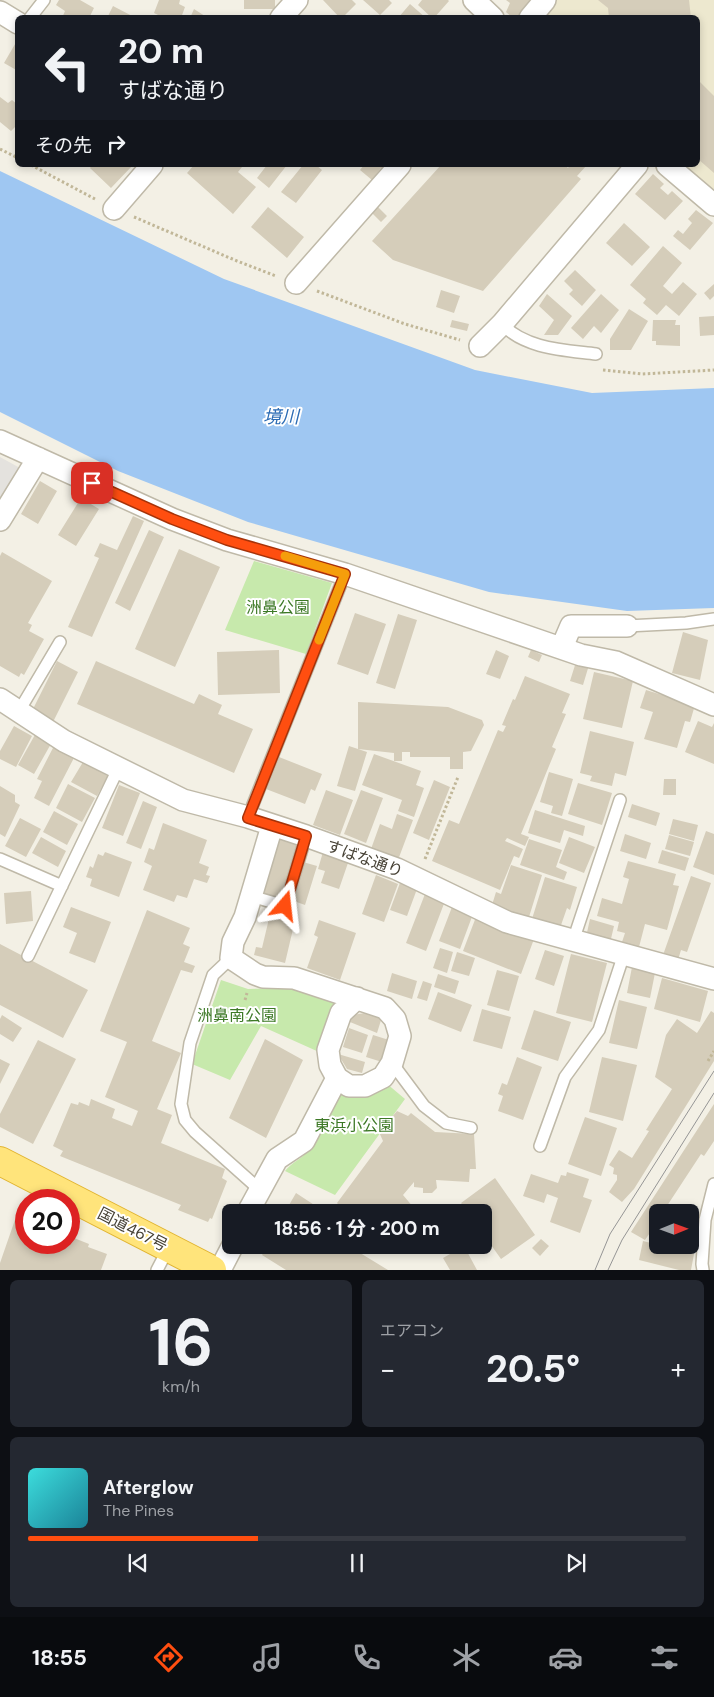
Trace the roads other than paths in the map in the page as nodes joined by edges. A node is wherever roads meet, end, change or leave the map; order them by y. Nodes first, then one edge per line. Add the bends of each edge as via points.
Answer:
1 (44, 0) edge
2 (297, 0) edge
3 (474, 0) edge
4 (545, 0) edge
5 (0, 12) edge
6 (32, 15) edge
7 (284, 15) edge
8 (491, 15) edge
9 (532, 15) edge
10 (15, 21) edge
11 (150, 167) edge
12 (398, 167) edge
13 (635, 167) edge
14 (669, 167) edge
15 (714, 205) edge
16 (114, 209) road end
17 (296, 283) road end
18 (502, 324) junction
19 (480, 346) road end
20 (596, 354) dead end
21 (0, 441) edge
22 (38, 458) junction
23 (0, 520) edge
24 (345, 574) junction
25 (714, 619) edge
26 (627, 626) joint
27 (60, 642) dead end
28 (562, 647) junction
29 (0, 699) edge
30 (714, 705) edge
31 (19, 711) junction
32 (118, 767) junction
33 (620, 800) dead end
34 (248, 818) junction
35 (272, 826) junction
36 (306, 836) junction
37 (0, 859) edge
38 (62, 886) junction
39 (251, 896) junction
40 (573, 941) junction
41 (624, 954) junction
42 (28, 956) dead end
43 (231, 958) junction
44 (714, 979) edge
45 (357, 998) junction
46 (392, 1062) junction
47 (337, 1078) junction
48 (471, 1128) dead end
49 (540, 1146) dead end
50 (0, 1161) edge
51 (714, 1184) edge
52 (260, 1190) junction
53 (252, 1204) edge
54 (228, 1254) edge
55 (163, 1258) edge
56 (212, 1270) edge
57 (220, 1270) edge
58 (703, 1270) edge

1 - 6 lane
2 - 7 street
3 - 8 street
4 - 9 street
5 - 10 street
11 - 16 street
12 - 17 street
13 - 18 street
14 - 15 street
18 - 19 street
18 - 20 lane via 511,334 547,348
21 - 22 street
22 - 23 street
22 - 24 street via 172,519 227,540
24 - 28 street
24 - 34 lane
25 - 26 lane
26 - 28 street via 571,626
27 - 31 lane
28 - 30 street via 581,655 616,662
29 - 31 street, すばな通り
31 - 32 street, すばな通り via 64,740
32 - 34 street, すばな通り via 183,800
32 - 38 lane
33 - 40 lane
34 - 35 street, すばな通り
35 - 36 street, すばな通り
35 - 39 street
36 - 39 lane via 285,906
36 - 40 street, すばな通り via 417,878 507,922
37 - 38 lane
38 - 42 lane
39 - 43 street via 232,942
40 - 41 street, すばな通り
41 - 44 street, すばな通り
41 - 49 lane via 599,1030 565,1076
43 - 45 street via 263,977 294,978
43 - 52 lane via 213,975 198,1018 190,1044 181,1104 186,1120 196,1132
45 - 46 street via 385,1008 396,1018 400,1036
45 - 47 street via 341,1013 328,1050 330,1065
46 - 47 street via 383,1077 365,1086 350,1086
46 - 48 lane via 424,1106 446,1124
47 - 52 street via 304,1142 277,1159
50 - 55 highway, 国道467号
51 - 58 lane via 705,1220
52 - 53 street
54 - 57 street
55 - 56 highway, 国道467号

